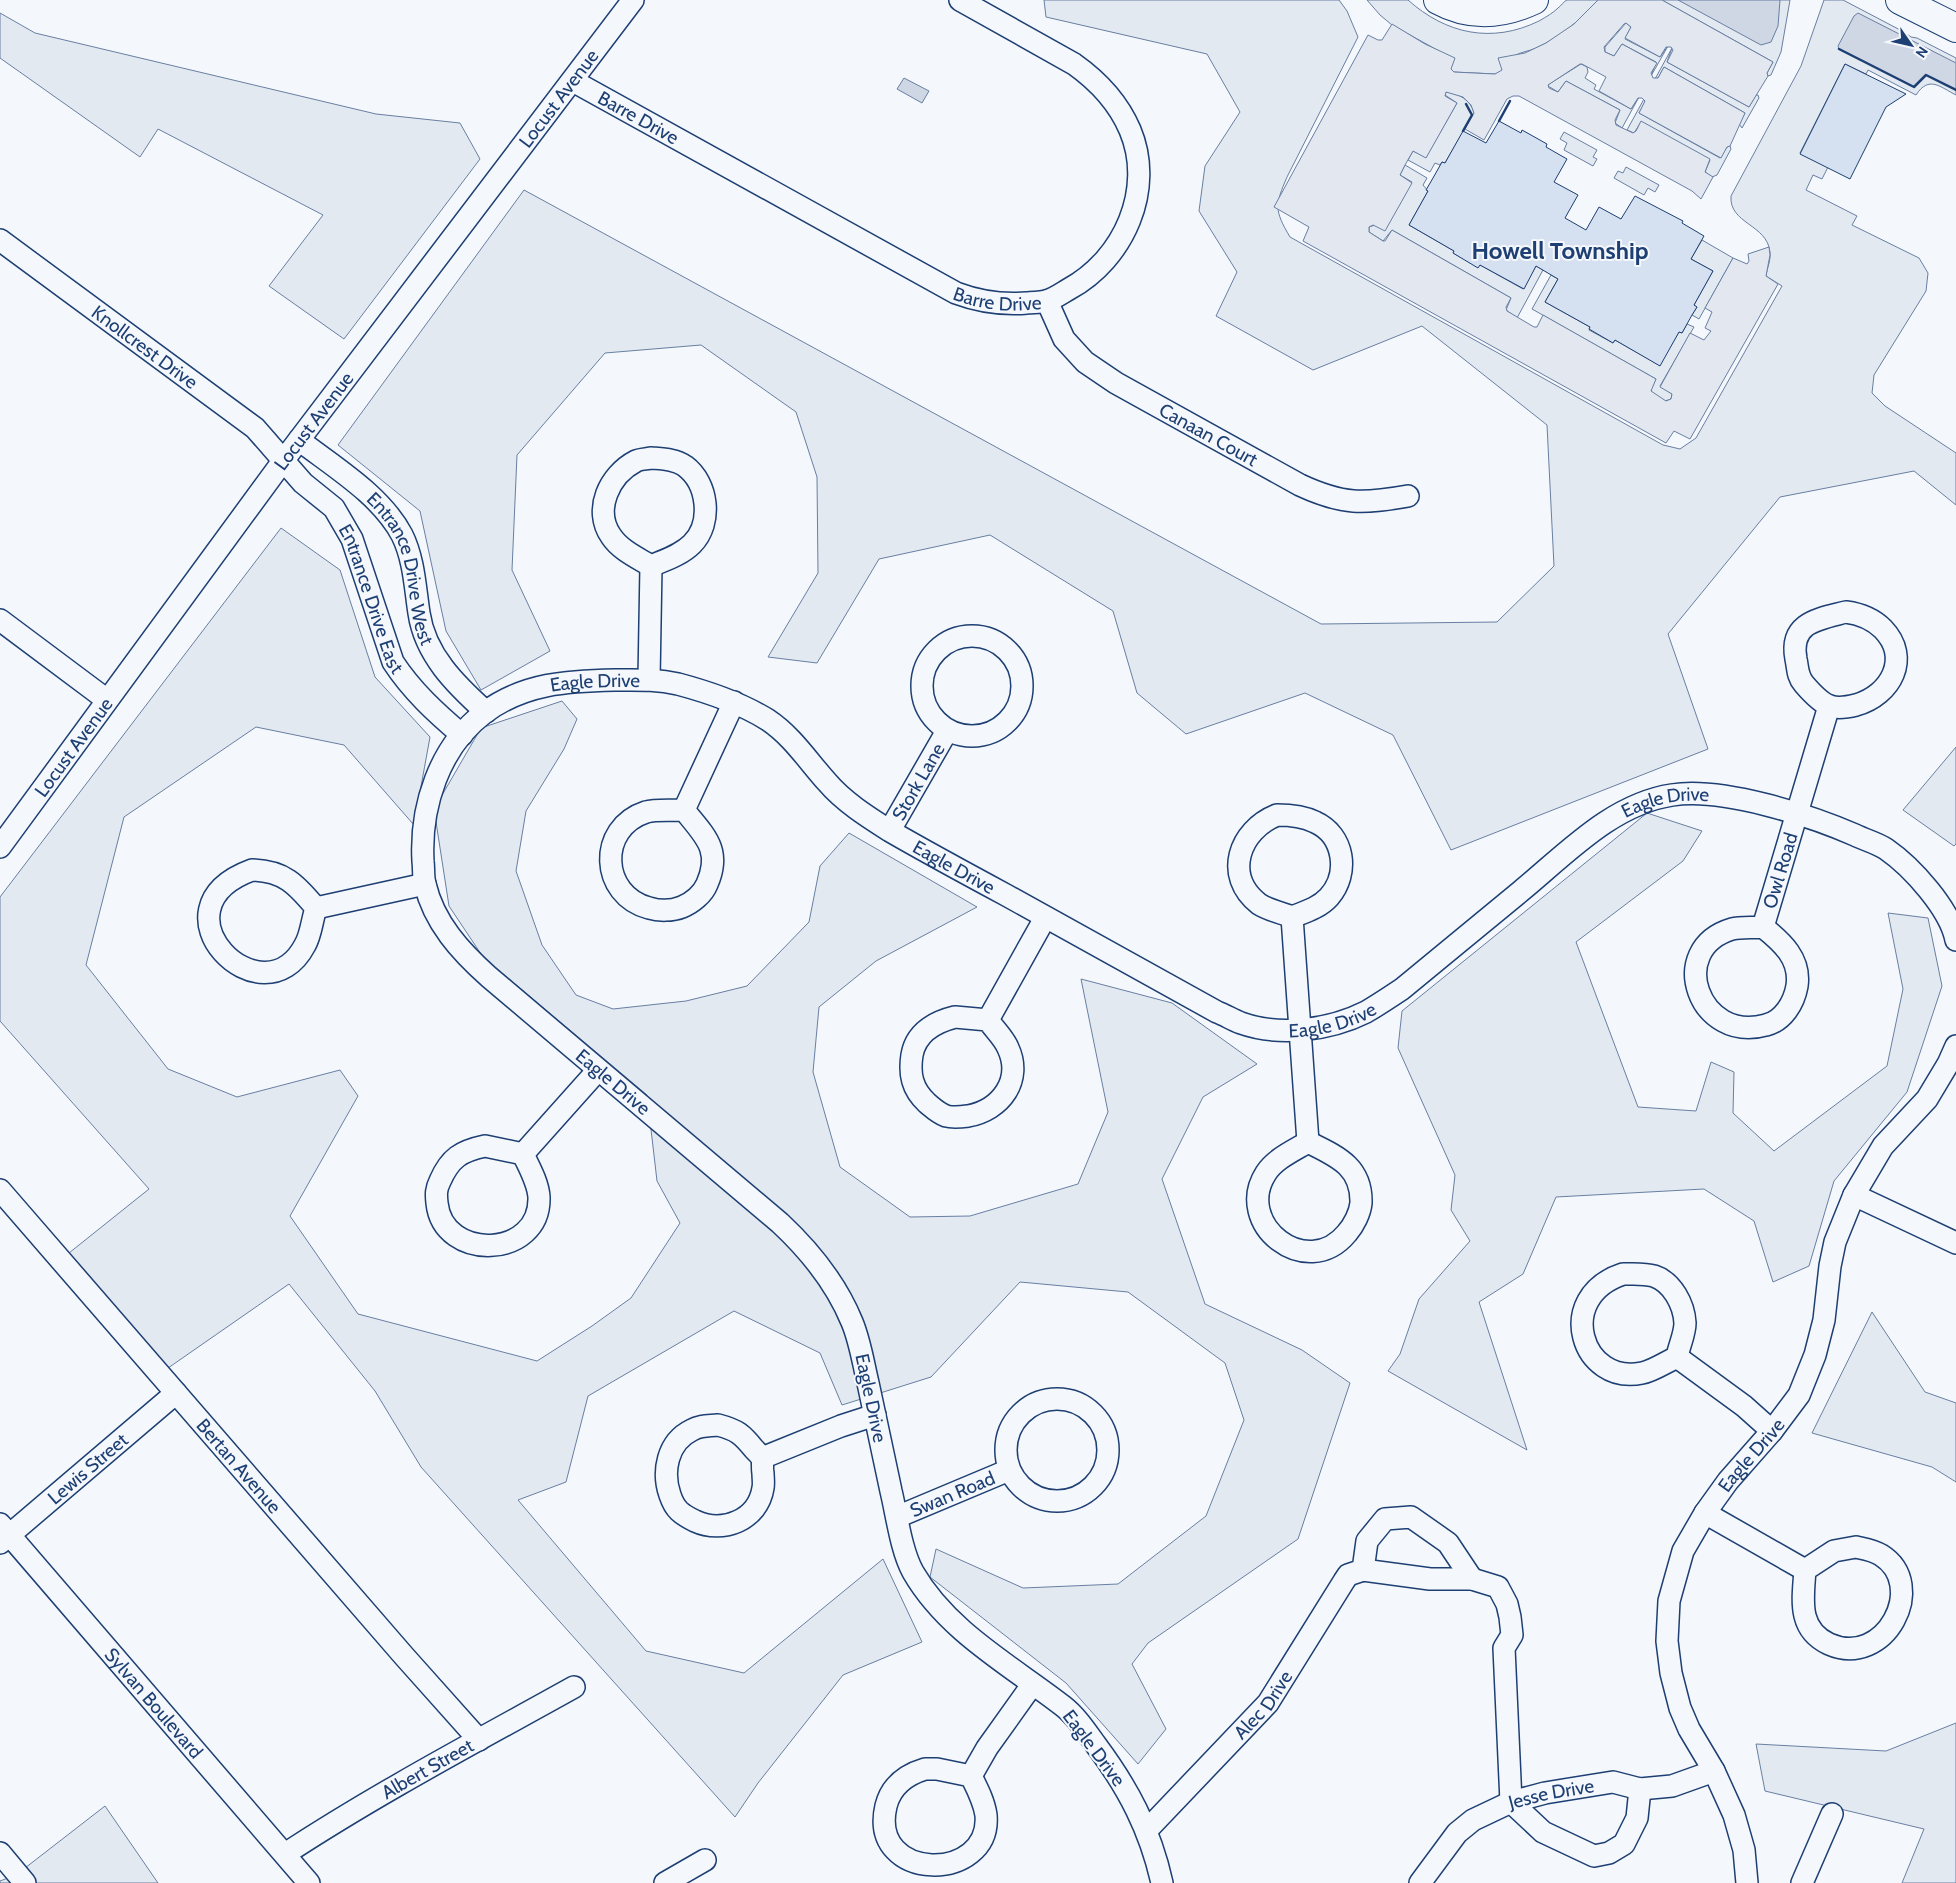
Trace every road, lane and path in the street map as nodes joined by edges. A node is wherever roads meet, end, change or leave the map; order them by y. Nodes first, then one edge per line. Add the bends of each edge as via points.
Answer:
1 (633, 0) edge
2 (960, 0) edge
3 (1438, 0) edge
4 (1534, 0) edge
5 (1900, 0) edge
6 (1956, 28) edge
7 (573, 81) junction
8 (0, 240) edge
9 (1047, 301) junction
10 (299, 440) junction
11 (283, 461) junction
12 (1408, 496) dead end
13 (651, 566) junction
14 (0, 620) edge
15 (649, 679) junction
16 (107, 700) junction
17 (734, 702) junction
18 (1830, 706) junction
19 (486, 712) junction
20 (947, 731) junction
21 (462, 735) junction
22 (684, 810) junction
23 (1797, 814) junction
24 (890, 830) junction
25 (0, 847) edge
26 (425, 884) junction
27 (316, 908) junction
28 (1292, 917) junction
29 (1045, 918) junction
30 (1762, 927) junction
31 (1955, 933) edge
32 (988, 1020) junction
33 (1300, 1030) junction
34 (1956, 1046) edge
35 (598, 1070) junction
36 (1308, 1142) junction
37 (523, 1154) junction
38 (0, 1190) edge
39 (1854, 1194) junction
40 (1956, 1243) edge
41 (1677, 1357) junction
42 (176, 1393) junction
43 (875, 1415) junction
44 (1772, 1431) junction
45 (762, 1458) junction
46 (1009, 1470) junction
47 (1705, 1513) junction
48 (897, 1517) junction
49 (3, 1534) edge
50 (1363, 1570) junction
51 (1805, 1570) junction
52 (1472, 1579) junction
53 (1032, 1685) junction
54 (574, 1687) dead end
55 (479, 1740) junction
56 (1714, 1771) junction
57 (971, 1776) junction
58 (1640, 1789) junction
59 (1511, 1802) junction
60 (1832, 1814) dead end
61 (1147, 1830) junction
62 (0, 1853) edge
63 (285, 1854) junction
64 (705, 1860) dead end
65 (25, 1883) edge
66 (309, 1883) edge
67 (665, 1883) edge
68 (1162, 1883) edge
69 (1420, 1883) edge
70 (1747, 1883) edge
71 (1802, 1883) edge

1 - 7 street, Locust Avenue
2 - 9 street, Barre Drive via 1090,76 1119,109 1134,143 1138,190 1131,218 1118,244 1086,280
3 - 4 highway via 1457,9 1487,13 1519,7
5 - 6 highway
7 - 9 street, Barre Drive via 956,293 1004,304
7 - 10 street, Locust Avenue
8 - 11 street, Knollcrest Drive via 255,428
9 - 12 street, Canaan Court via 1064,339 1085,362 1116,383 1300,485 1343,501
10 - 11 street, Locust Avenue
10 - 19 street, Entrance Drive West via 372,496 392,519 407,547 415,576 419,615 431,651 458,686
11 - 16 street, Locust Avenue
11 - 21 street, Entrance Drive East via 340,516 352,539 390,654 402,676 423,701
13 - 13 street via 680,554 692,544 700,534 706,516 706,503 696,478 685,466 651,458 636,461 615,478 603,506 610,535 618,545
13 - 15 street
14 - 16 street
15 - 17 street, Eagle Drive
15 - 19 street, Eagle Drive via 560,682 533,689
16 - 25 street, Locust Avenue
17 - 22 street
17 - 24 street, Eagle Drive via 769,721 794,742 844,799
18 - 18 street via 1847,708 1867,702 1882,692 1896,666 1891,638 1877,623 1860,614 1846,612 1815,619 1797,636 1795,650 1800,679
18 - 23 street, Owl Road
19 - 21 street, Eagle Drive
20 - 20 street, Stork Lane via 979,736 989,733 1000,728 1018,708 1023,695 1016,662 1005,648 989,638 950,639 928,658 922,672 921,687 926,707
20 - 24 street, Stork Lane
21 - 26 street, Eagle Drive via 435,779 427,804 422,830
22 - 22 street via 648,812 632,819 614,838 610,864 615,881 627,898 638,905 676,910 690,904 706,888 712,873 713,856 709,841
23 - 30 street, Owl Road
23 - 31 street, Eagle Drive via 1885,848 1908,867 1931,893
23 - 33 street, Eagle Drive via 1731,797 1688,793 1652,799 1635,806 1598,828 1402,989 1364,1013
24 - 29 street, Eagle Drive
26 - 27 street
26 - 35 street, Eagle Drive via 438,916 463,953
27 - 27 street via 306,944 287,966 274,971 241,968 223,954 210,933 209,910 219,890 238,875 252,870 267,870 281,875
28 - 28 street via 1318,906 1329,897 1336,886 1342,858 1337,840 1316,822 1277,815 1251,832 1238,859 1239,872 1252,898 1261,906
28 - 33 street
29 - 32 street
29 - 33 street, Eagle Drive via 1242,1023 1272,1030
30 - 30 street, Owl Road via 1734,929 1719,934 1698,959 1695,975 1699,996 1707,1008 1720,1020 1749,1029 1776,1022 1796,995 1798,981 1796,968 1785,945
32 - 32 street via 955,1017 939,1021 919,1037 913,1048 910,1067 912,1083 918,1095 936,1111 958,1118 979,1114 1004,1096 1010,1081 1011,1056 1008,1046
33 - 36 street
34 - 39 street, Eagle Drive via 1928,1099 1883,1146
35 - 37 street
35 - 43 street, Eagle Drive via 780,1223 810,1254 834,1286 852,1322
36 - 36 street via 1348,1165 1361,1192 1360,1208 1352,1228 1330,1247 1308,1251 1291,1249 1278,1242 1264,1225 1258,1206 1260,1187 1266,1173 1278,1160
37 - 37 street via 485,1146 456,1156 446,1167 436,1190 438,1212 446,1227 461,1240 480,1246 494,1246 520,1236 530,1226 539,1198
38 - 42 street, Bertan Avenue
39 - 40 street
39 - 44 street, Eagle Drive via 1835,1242 1824,1320 1815,1354 1799,1395
41 - 41 street via 1684,1328 1682,1306 1663,1281 1654,1276 1623,1274 1609,1278 1591,1296 1582,1312 1582,1334 1586,1346 1599,1363 1612,1371 1642,1373
41 - 44 street via 1744,1406
42 - 49 street, Lewis Street
42 - 55 street, Bertan Avenue
43 - 45 street
43 - 48 street, Eagle Drive
44 - 47 street, Eagle Drive
45 - 45 street via 742,1434 732,1429 718,1425 690,1430 675,1445 666,1464 666,1484 674,1506 700,1523 719,1526 736,1522 756,1505 763,1488
46 - 46 street, Swan Road via 1020,1486 1038,1496 1056,1500 1082,1495 1100,1478 1105,1465 1105,1431 1096,1417 1074,1402 1045,1398 1036,1401 1023,1410 1008,1438
46 - 48 street, Swan Road
47 - 51 street
47 - 56 street, Eagle Drive via 1680,1560 1669,1601 1667,1640 1670,1673 1680,1708
48 - 53 street, Eagle Drive via 908,1559 928,1594 952,1621
49 - 63 street, Sylvan Boulevard
50 - 52 street via 1430,1579
50 - 52 street via 1367,1541 1385,1519 1411,1517 1448,1543
50 - 61 street, Alec Drive via 1348,1575 1344,1580 1268,1703
51 - 51 street via 1802,1608 1808,1624 1816,1635 1836,1647 1860,1648 1879,1639 1898,1615 1900,1579 1883,1556 1872,1550 1843,1548
52 - 59 street via 1498,1587 1510,1617 1512,1635 1504,1648
53 - 57 street
53 - 61 street, Eagle Drive via 1064,1706 1078,1720 1114,1770
54 - 55 street, Albert Street
55 - 63 street, Albert Street
56 - 58 street, Jesse Drive via 1672,1786
56 - 70 street, Eagle Drive via 1734,1815 1744,1850
57 - 57 street via 925,1769 898,1783 890,1792 884,1815 890,1847 898,1858 908,1865 929,1871 960,1865 968,1860 984,1834 986,1816
58 - 59 street, Jesse Drive via 1613,1782
58 - 59 street via 1637,1818 1624,1844 1609,1853 1594,1856 1543,1832
59 - 69 street, Jesse Drive via 1473,1820 1457,1833
60 - 71 street
61 - 68 street, Eagle Drive
62 - 65 street
63 - 66 street, Sylvan Boulevard
64 - 67 street

